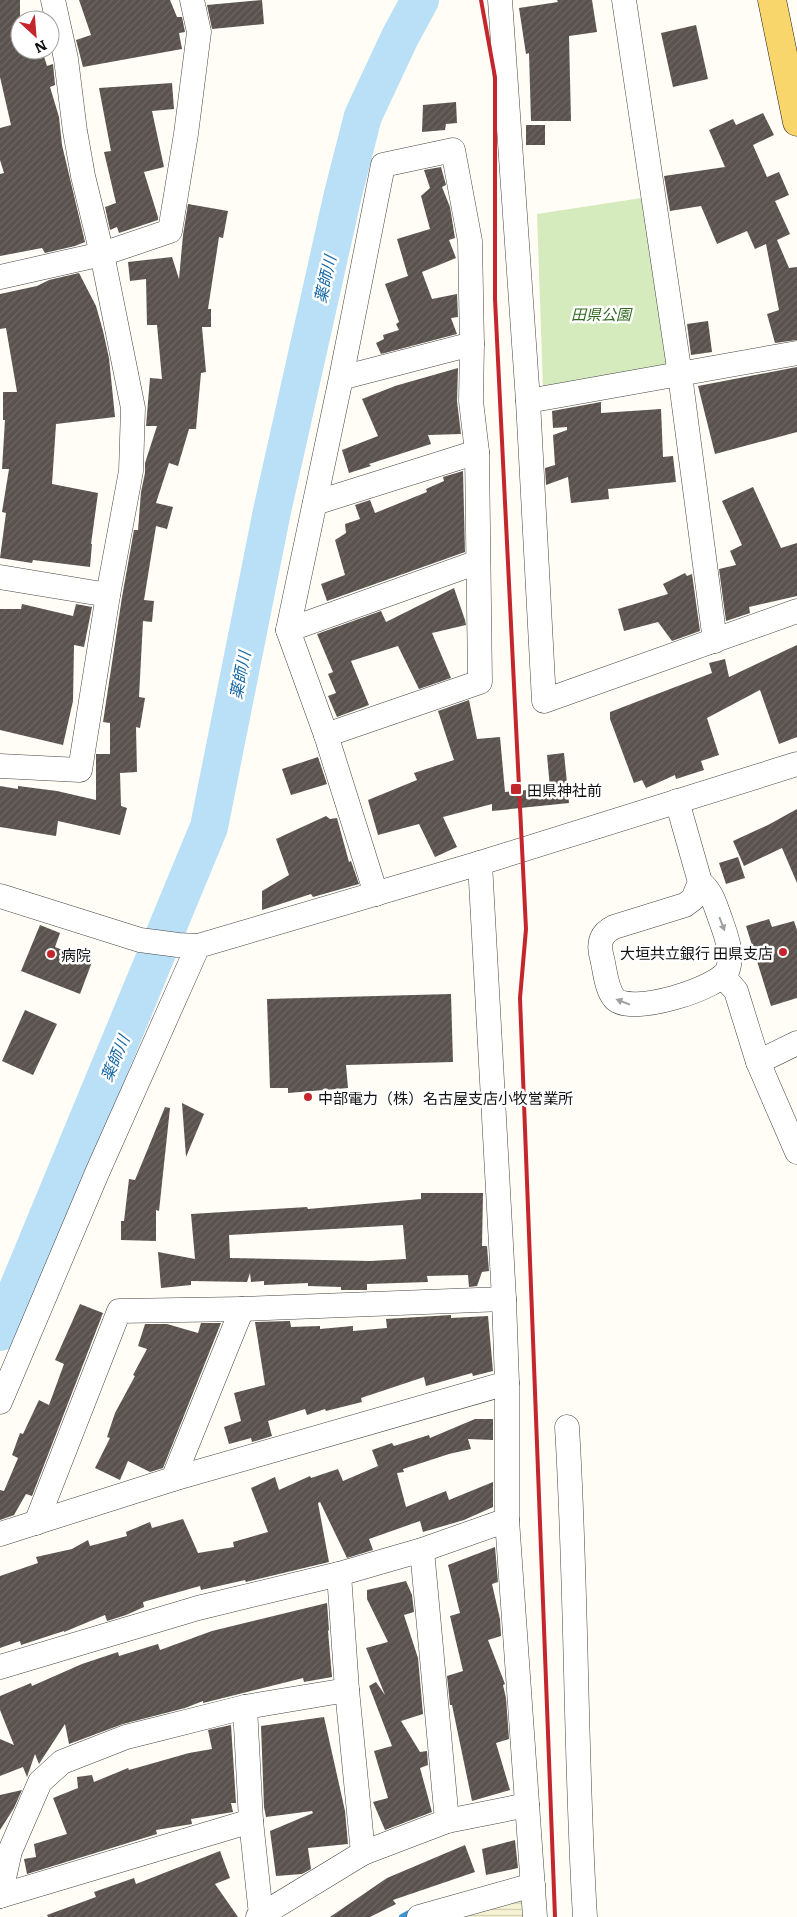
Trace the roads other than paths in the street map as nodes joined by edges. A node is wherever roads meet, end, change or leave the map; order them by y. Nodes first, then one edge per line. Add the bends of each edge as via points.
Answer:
1 (53, 0) edge
2 (192, 0) edge
3 (500, 0) edge
4 (624, 0) edge
5 (772, 0) edge
6 (788, 33) edge
7 (797, 122) edge
8 (102, 254) junction
9 (0, 277) edge
10 (472, 344) junction
11 (797, 353) edge
12 (680, 375) junction
13 (341, 378) junction
14 (528, 401) junction
15 (477, 452) junction
16 (315, 503) junction
17 (478, 562) junction
18 (0, 577) edge
19 (108, 595) junction
20 (797, 612) edge
21 (288, 630) junction
22 (715, 641) junction
23 (326, 736) junction
24 (797, 764) edge
25 (0, 766) edge
26 (677, 801) junction
27 (480, 864) junction
28 (700, 882) junction
29 (376, 894) junction
30 (0, 896) edge
31 (198, 946) junction
32 (721, 978) junction
33 (797, 1043) edge
34 (758, 1062) junction
35 (797, 1152) edge
36 (504, 1299) junction
37 (242, 1309) junction
38 (507, 1383) junction
39 (0, 1402) edge
40 (567, 1427) dead end
41 (173, 1479) junction
42 (507, 1520) junction
43 (36, 1523) junction
44 (0, 1534) edge
45 (422, 1550) junction
46 (339, 1574) junction
47 (0, 1667) edge
48 (347, 1690) junction
49 (245, 1707) junction
50 (527, 1805) junction
51 (251, 1821) junction
52 (447, 1821) junction
53 (363, 1853) junction
54 (533, 1885) junction
55 (0, 1896) edge
56 (259, 1916) edge
57 (418, 1917) edge
58 (535, 1917) edge
59 (585, 1917) edge

1 - 8 street via 66,59 83,176
2 - 8 street via 199,32 170,231
3 - 14 street
4 - 12 street
5 - 6 main road
6 - 7 main road
8 - 9 street
8 - 19 street via 133,408 131,471
10 - 13 street
10 - 13 street via 470,241 454,150 383,165
10 - 15 street via 472,401
11 - 12 street
12 - 14 street
12 - 22 street
13 - 16 street
14 - 22 street via 544,701
15 - 16 street
15 - 17 street
16 - 21 street
17 - 21 street
17 - 23 street via 480,682
18 - 19 street
19 - 25 street via 80,770
20 - 22 street
21 - 23 street
23 - 29 street
24 - 26 street
26 - 27 street
26 - 28 street
27 - 29 street
27 - 36 street
28 -> 32 street via 710,890 729,949 728,970
32 -> 28 street via 708,986 646,1005 632,1006 614,999 599,949 606,931 685,905 693,900
29 - 31 street
30 - 31 street via 140,940
31 - 39 street
32 - 34 street via 736,992
33 - 34 street
34 - 35 street
36 - 37 street
36 - 38 street
37 - 41 street
37 - 43 street via 119,1311
38 - 41 street
38 - 42 street
40 - 59 street via 574,1531 580,1842
41 - 43 street
42 - 45 street
42 - 50 street
43 - 44 street
45 - 46 street
45 - 52 street
46 - 47 street via 198,1608
46 - 48 street
48 - 49 street
48 - 53 street
49 - 51 street
49 - 55 street via 126,1737 62,1762 40,1782 10,1851
50 - 52 street
50 - 54 street
51 - 55 street
51 - 56 street
52 - 53 street
53 - 56 street
54 - 57 street
54 - 58 street

